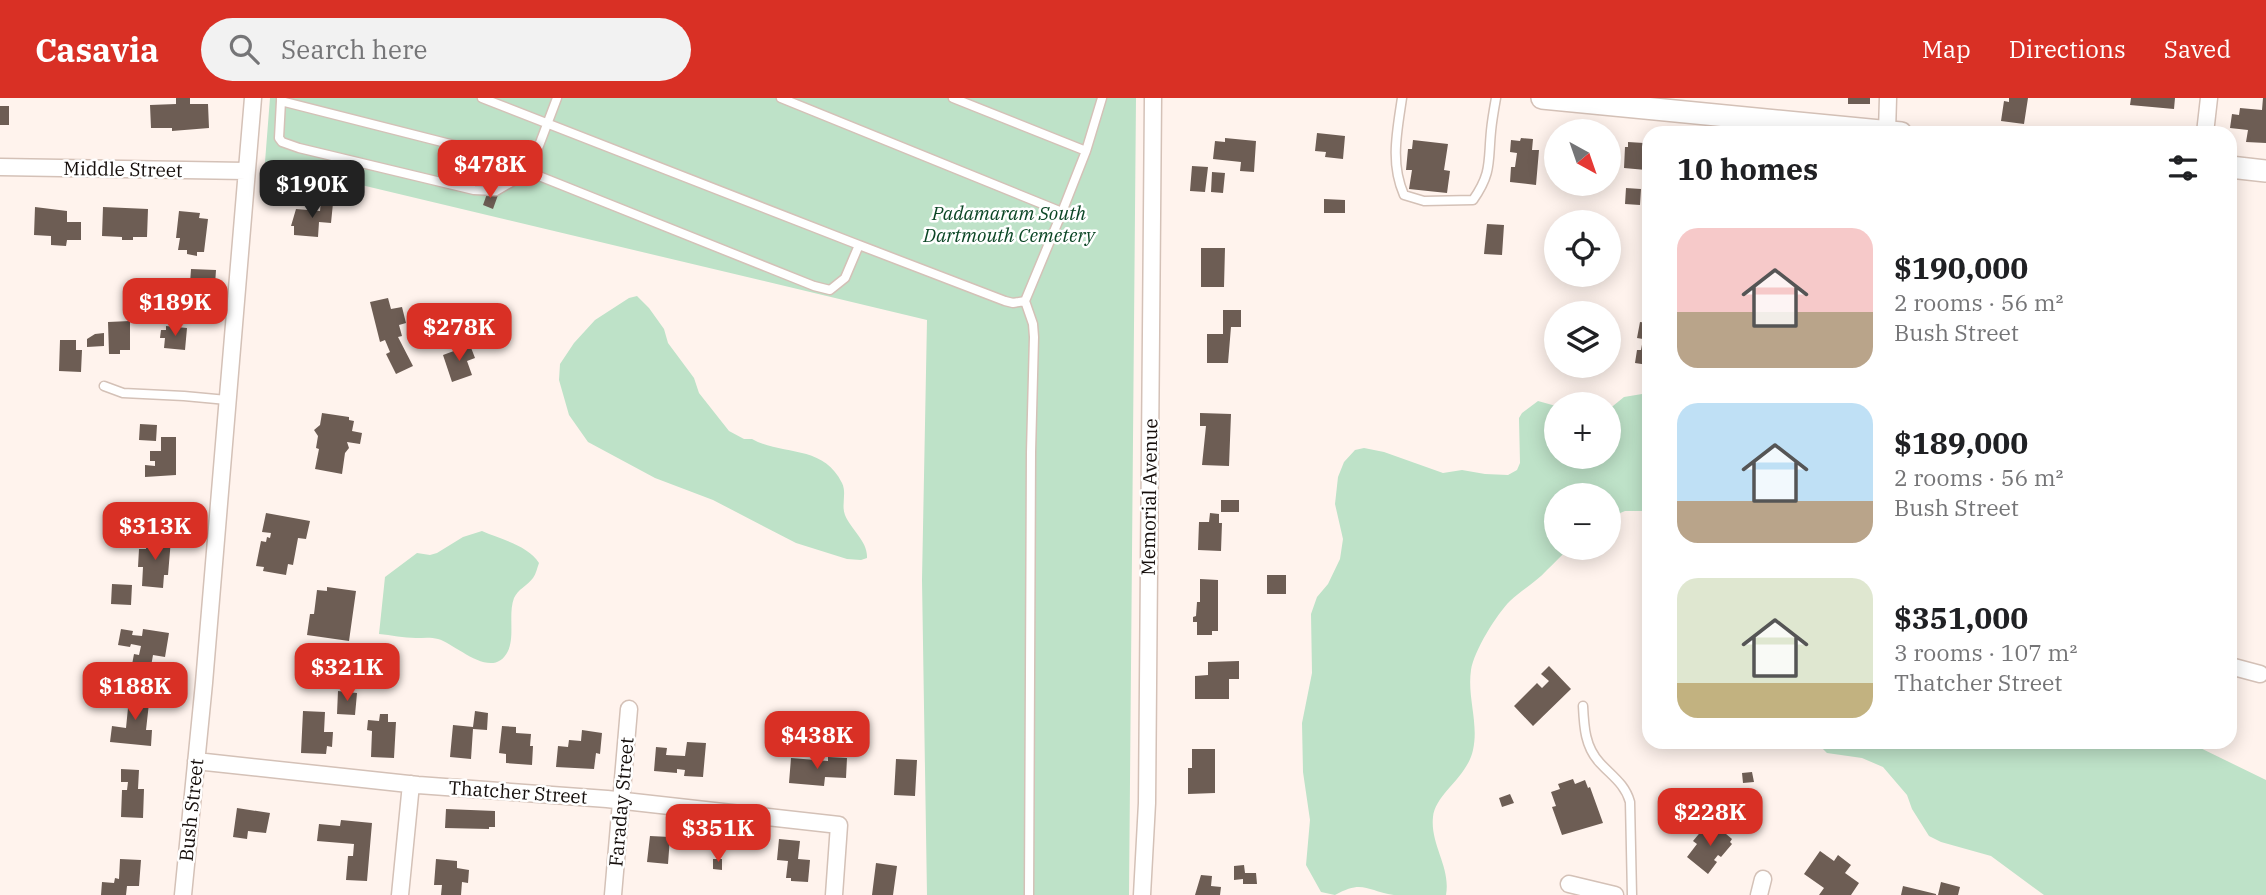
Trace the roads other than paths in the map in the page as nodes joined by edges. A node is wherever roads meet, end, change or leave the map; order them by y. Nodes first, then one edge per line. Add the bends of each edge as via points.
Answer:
1 (253, 98) edge
2 (482, 98) edge
3 (557, 98) edge
4 (781, 98) edge
5 (953, 98) edge
6 (1101, 98) edge
7 (1153, 98) edge
8 (1402, 98) edge
9 (1496, 98) edge
10 (1888, 98) edge
11 (2209, 98) edge
12 (281, 99) edge
13 (1556, 99) edge
14 (547, 122) junction
15 (1805, 126) edge
16 (1893, 126) edge
17 (2206, 126) edge
18 (1086, 151) junction
19 (0, 167) edge
20 (2237, 168) edge
21 (246, 170) junction
22 (2266, 171) edge
23 (529, 172) junction
24 (1062, 212) junction
25 (859, 245) junction
26 (1025, 301) junction
27 (104, 386) dead end
28 (227, 400) junction
29 (2237, 668) edge
30 (2260, 674) dead end
31 (1583, 706) dead end
32 (629, 709) dead end
33 (196, 761) junction
34 (411, 784) junction
35 (620, 800) junction
36 (1763, 878) dead end
37 (1569, 884) dead end
38 (183, 895) edge
39 (400, 895) edge
40 (613, 895) edge
41 (834, 895) edge
42 (1029, 895) edge
43 (1142, 895) edge
44 (1615, 895) edge
45 (1632, 895) edge
46 (1759, 895) edge

1 - 21 street, Bush Street
2 - 14 lane
3 - 14 lane
4 - 24 lane
5 - 18 lane
6 - 18 lane
7 - 43 street, Memorial Avenue via 1147,803
8 - 9 lane via 1394,156 1398,181 1404,195 1424,201 1473,200 1483,186 1490,164
10 - 16 street
11 - 17 street
12 - 23 lane via 458,146
12 - 23 lane via 279,138 299,148 474,190 496,191
13 - 15 street
14 - 23 lane
14 - 25 lane
18 - 24 lane
19 - 21 street, Middle Street
20 - 22 street
21 - 28 street, Bush Street
23 - 25 lane via 830,290 845,278
24 - 26 lane
25 - 26 lane via 1005,301
26 - 42 lane via 1034,337
27 - 28 lane via 123,393
28 - 33 street, Bush Street
29 - 30 street
31 - 45 lane via 1589,745 1598,762 1627,791 1630,802
32 - 35 street, Faraday Street
33 - 34 street, Thatcher Street
33 - 38 street, Bush Street
34 - 35 street, Thatcher Street
34 - 39 street
35 - 40 street, Faraday Street
35 - 41 street, Thatcher Street via 839,825
36 - 46 street
37 - 44 street

